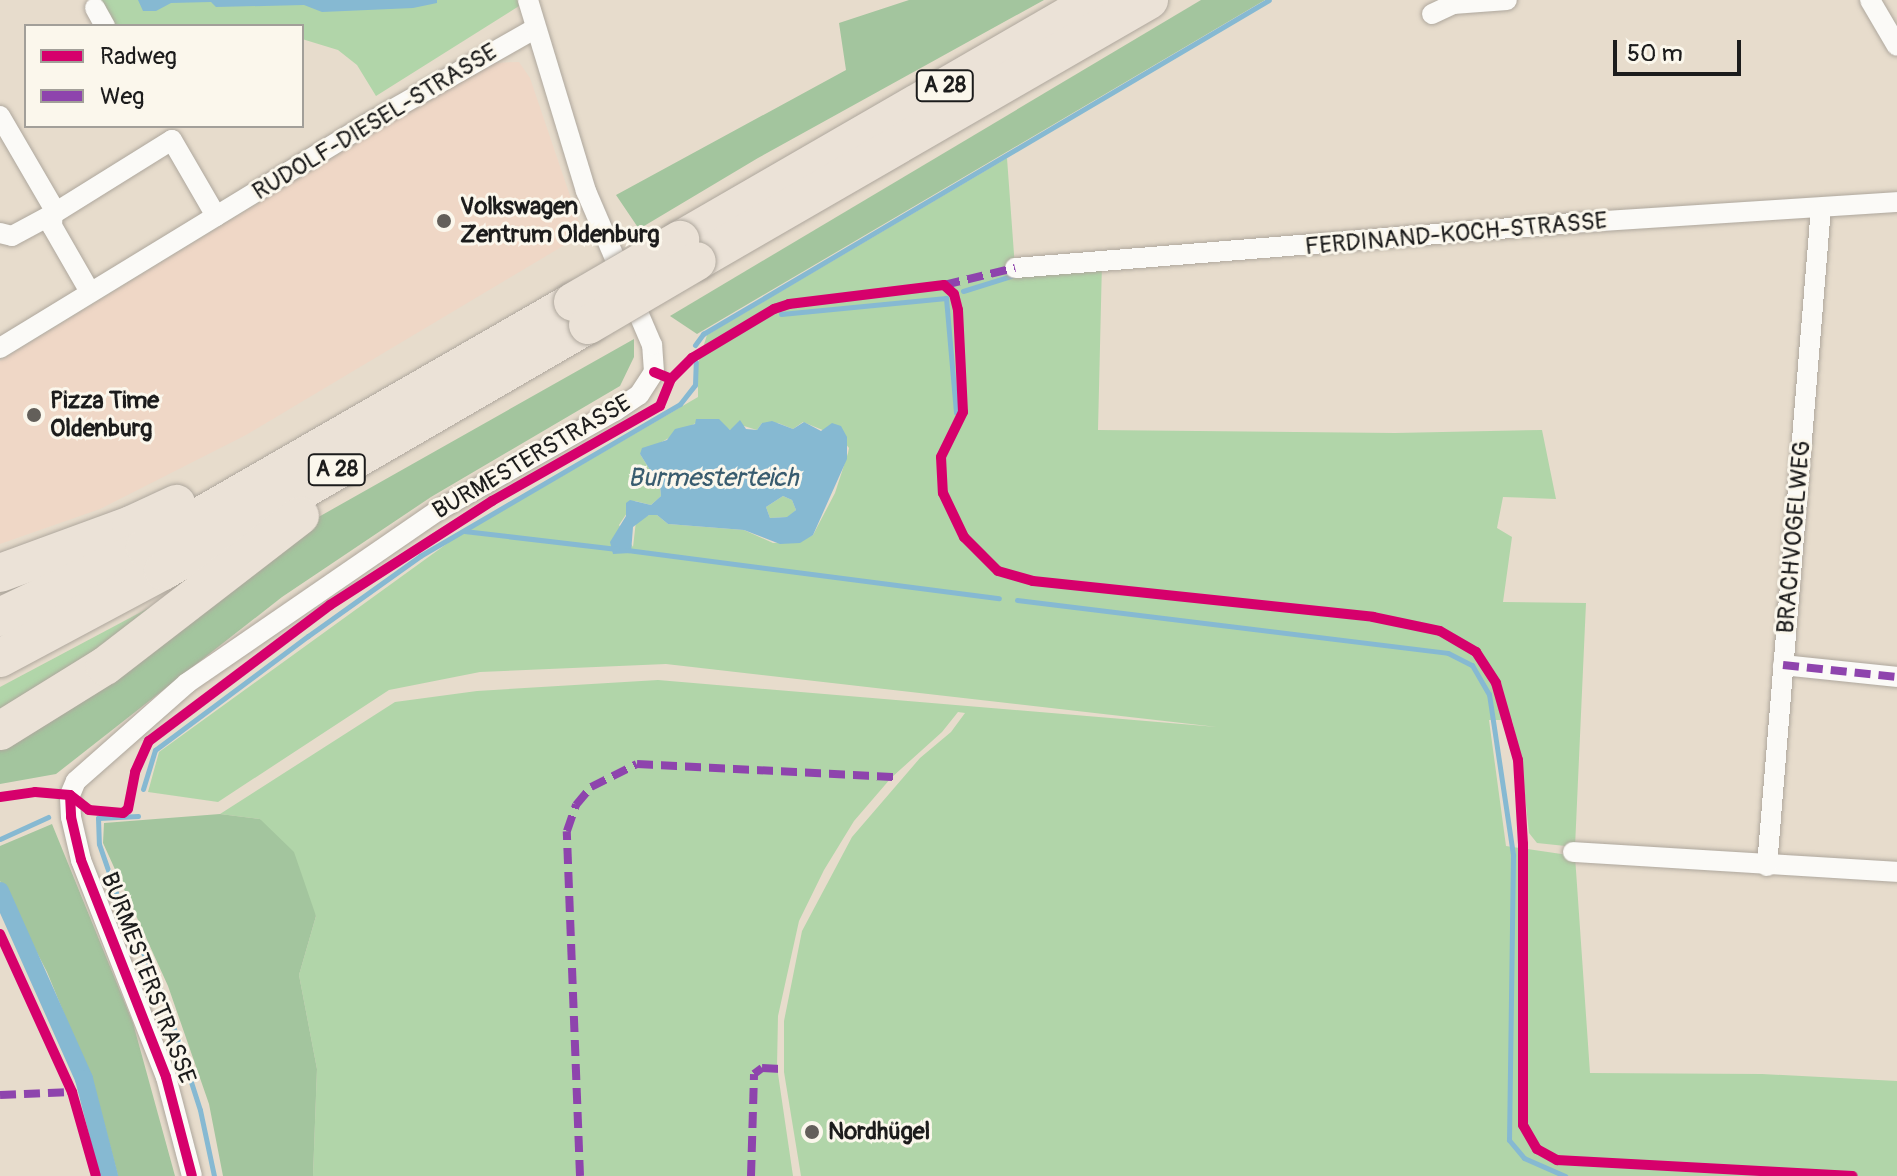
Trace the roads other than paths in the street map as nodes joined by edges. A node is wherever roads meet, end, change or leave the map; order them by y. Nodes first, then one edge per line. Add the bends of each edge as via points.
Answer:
1 (528, 0) edge
2 (1095, 0) edge
3 (1149, 0) edge
4 (1507, 0) edge
5 (1870, 0) edge
6 (1432, 14) dead end
7 (534, 29) junction
8 (1897, 46) edge
9 (0, 116) edge
10 (168, 133) edge
11 (1897, 202) edge
12 (1821, 208) junction
13 (53, 214) junction
14 (216, 216) junction
15 (0, 233) edge
16 (689, 250) junction
17 (1015, 268) dead end
18 (90, 292) junction
19 (580, 313) junction
20 (0, 348) edge
21 (510, 369) junction
22 (353, 427) junction
23 (154, 559) junction
24 (0, 573) edge
25 (0, 617) edge
26 (0, 658) edge
27 (1783, 665) junction
28 (1897, 677) edge
29 (0, 731) edge
30 (1573, 852) dead end
31 (1767, 866) junction
32 (1897, 872) edge
33 (192, 1176) edge

1 - 7 street, BURMESTERSTRASSE
2 - 16 highway, A 28
3 - 16 highway, A 28
4 - 6 street via 1453,4
5 - 8 street
7 - 14 street, RUDOLF-DIESEL-STRASSE
7 - 33 street, BURMESTERSTRASSE via 586,191 652,345 654,372 648,384 615,411 439,510 187,683 86,770 70,795 81,860 166,1077
9 - 13 street
10 - 13 street
10 - 14 street
11 - 12 street, FERDINAND-KOCH-STRASSE
12 - 17 street, FERDINAND-KOCH-STRASSE
12 - 27 street, BRACHVOGELWEG
13 - 15 street via 12,236
13 - 18 street via 52,226
14 - 18 street, RUDOLF-DIESEL-STRASSE
16 - 19 highway, A 28, bridge
18 - 20 street, RUDOLF-DIESEL-STRASSE
19 - 21 highway, A 28
19 - 22 highway, A 28
21 - 23 highway, A 28
21 - 29 highway via 480,403 354,478 105,666
22 - 23 highway, A 28
22 - 24 highway via 312,435 131,525
23 - 25 highway, A 28
23 - 26 highway, A 28
27 - 28 street
27 - 31 street, BRACHVOGELWEG
30 - 31 street
31 - 32 street

